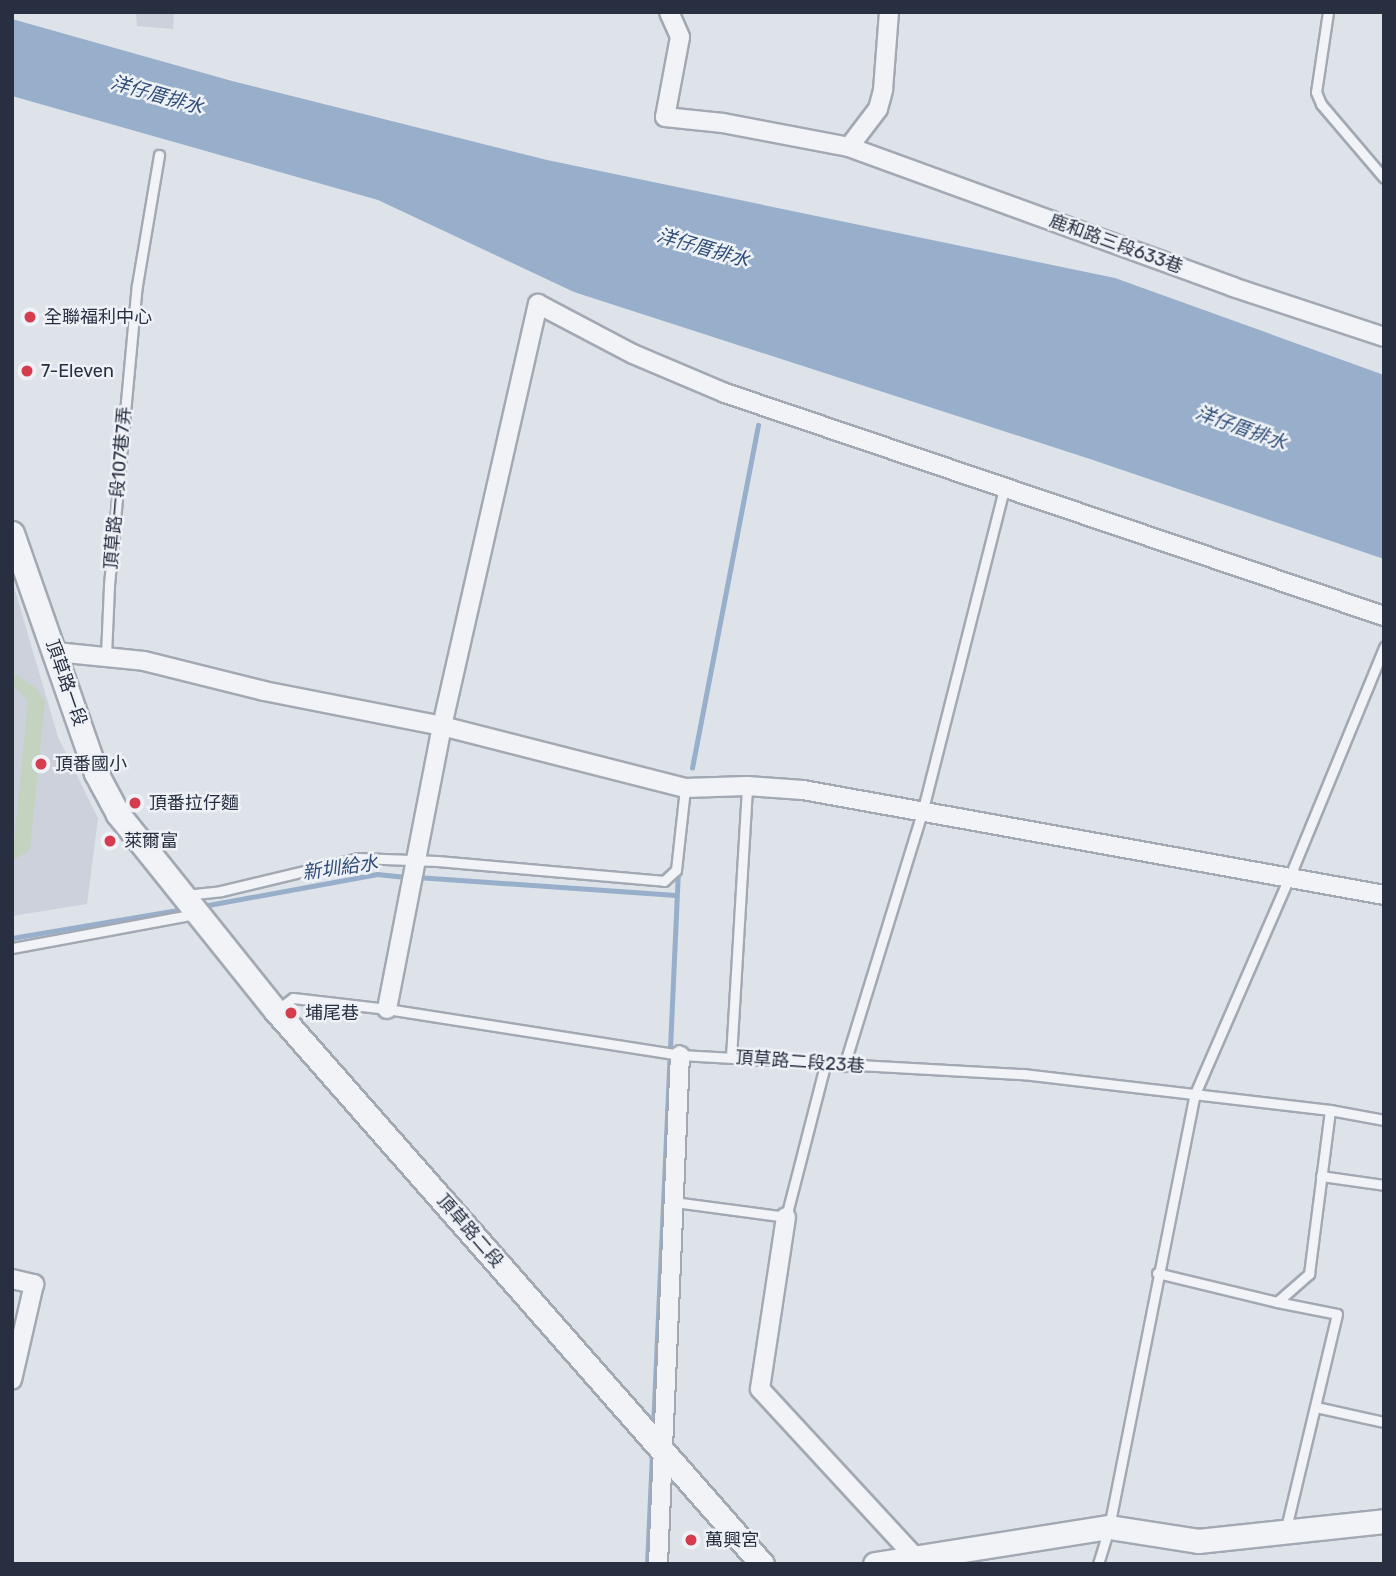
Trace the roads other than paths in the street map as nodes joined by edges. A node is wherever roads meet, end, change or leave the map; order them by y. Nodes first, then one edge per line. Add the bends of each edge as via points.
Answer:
1 (669, 12) edge
2 (888, 12) edge
3 (1328, 12) edge
4 (849, 147) junction
5 (159, 155) dead end
6 (1384, 178) edge
7 (1384, 337) edge
8 (1004, 488) junction
9 (12, 533) edge
10 (19, 570) edge
11 (1384, 616) edge
12 (1384, 647) edge
13 (57, 652) junction
14 (106, 655) junction
15 (442, 726) junction
16 (747, 786) junction
17 (685, 788) junction
18 (923, 809) junction
19 (415, 860) junction
20 (1289, 878) junction
21 (1384, 895) edge
22 (181, 896) junction
23 (195, 914) junction
24 (12, 948) edge
25 (387, 1009) junction
26 (275, 1011) junction
27 (680, 1055) junction
28 (731, 1057) junction
29 (825, 1065) junction
30 (844, 1066) junction
31 (1194, 1096) junction
32 (1331, 1110) junction
33 (1384, 1120) edge
34 (1321, 1176) junction
35 (1384, 1185) edge
36 (674, 1202) junction
37 (786, 1217) junction
38 (1157, 1273) junction
39 (12, 1279) edge
40 (1277, 1302) junction
41 (12, 1380) edge
42 (1316, 1407) junction
43 (1384, 1422) edge
44 (663, 1451) junction
45 (1384, 1521) edge
46 (1109, 1527) junction
47 (1285, 1533) junction
48 (917, 1559) junction
49 (658, 1564) edge
50 (762, 1564) edge
51 (875, 1564) edge
52 (1098, 1564) edge

1 - 4 street, 鹿和路三段633巷 via 680,37 665,117
2 - 4 street via 881,100
3 - 6 lane via 1315,92
4 - 7 street, 鹿和路三段633巷 via 1233,288
5 - 14 lane, 頂草路一段107巷7弄 via 138,285
8 - 11 street
8 - 15 street via 725,393 634,354 538,304
8 - 18 lane
9 - 10 street, 頂草路一段
10 - 13 street, 頂草路一段
12 - 20 lane
13 - 14 street
13 - 22 street, 頂草路一段 via 106,794
14 - 15 street
15 - 17 street
15 - 19 street
16 - 17 street
16 - 18 street
16 - 28 lane
17 - 19 lane via 676,870 664,881
18 - 20 street
18 - 30 lane
19 - 22 lane via 358,858 221,891
19 - 25 street
20 - 21 street
20 - 31 lane
22 - 23 street, 頂草路二段
23 - 24 lane
23 - 26 street, 頂草路二段
25 - 26 lane, 頂草路二段23巷 via 293,998
25 - 27 lane, 頂草路二段23巷
26 - 44 street, 頂草路二段
27 - 28 lane, 頂草路二段23巷
27 - 36 street
28 - 29 lane, 頂草路二段23巷
29 - 30 lane, 頂草路二段23巷
29 - 37 lane
30 - 31 lane, 頂草路二段23巷 via 1023,1074
31 - 32 lane, 頂草路二段23巷
31 - 38 lane
32 - 33 lane, 頂草路二段23巷
32 - 34 lane
34 - 35 lane
34 - 40 lane via 1309,1274
36 - 37 lane
36 - 44 street
37 - 48 street via 760,1389
38 - 40 lane
38 - 46 lane
39 - 41 street via 34,1284
40 - 42 lane via 1337,1314
42 - 43 lane
42 - 47 lane
44 - 49 street
44 - 50 street, 頂草路二段
45 - 47 street
46 - 47 street via 1198,1541
46 - 48 street
46 - 52 lane
48 - 51 street

